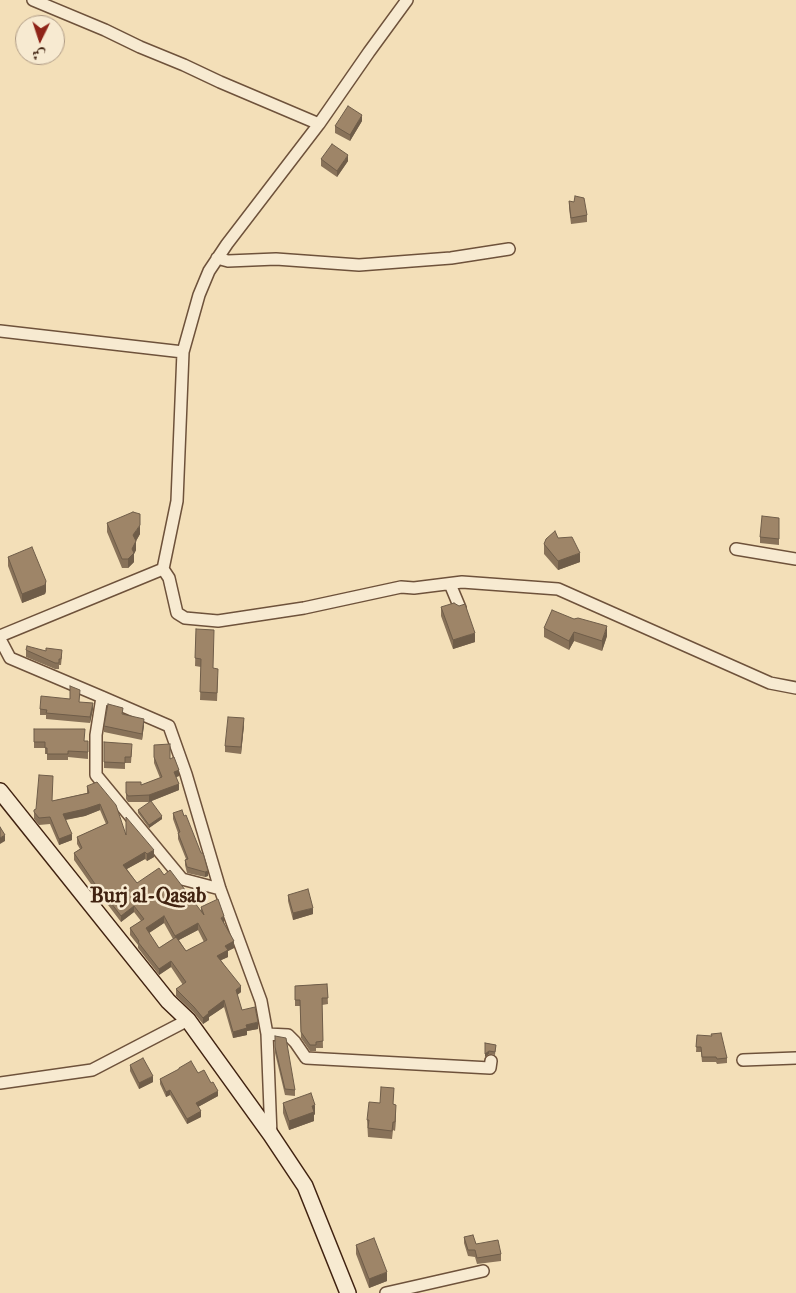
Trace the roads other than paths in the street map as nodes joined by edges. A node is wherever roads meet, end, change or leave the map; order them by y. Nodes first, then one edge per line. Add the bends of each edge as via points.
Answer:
1 (33, 0) edge
2 (408, 0) edge
3 (319, 124) junction
4 (509, 249) dead end
5 (217, 258) junction
6 (0, 331) edge
7 (183, 352) junction
8 (736, 549) dead end
9 (796, 559) edge
10 (163, 569) junction
11 (450, 584) junction
12 (460, 608) edge
13 (0, 636) edge
14 (0, 640) edge
15 (796, 688) edge
16 (102, 696) junction
17 (0, 792) edge
18 (220, 889) junction
19 (188, 1020) junction
20 (267, 1034) junction
21 (796, 1058) edge
22 (743, 1060) dead end
23 (491, 1061) dead end
24 (0, 1083) edge
25 (271, 1135) junction
26 (483, 1271) dead end
27 (348, 1293) edge
28 (386, 1293) edge

1 - 3 street
2 - 3 street
3 - 5 street
4 - 5 street via 452,258 359,265 276,259 228,262
5 - 7 street via 200,294
6 - 7 street
7 - 10 street via 178,501
8 - 9 street
10 - 11 street via 169,578 177,614 185,618 218,621 304,608 400,588
10 - 13 street
11 - 12 street
11 - 15 street via 462,582 558,589 770,683
14 - 16 street via 10,658
16 - 18 street via 169,726
16 - 18 street via 96,735 96,775 182,879
17 - 19 main road via 168,1001
18 - 20 street via 261,1001
19 - 24 street via 92,1070
19 - 25 main road
20 - 23 street via 288,1035 306,1058 490,1068
20 - 25 street
21 - 22 street
25 - 27 main road via 306,1190
26 - 28 street

